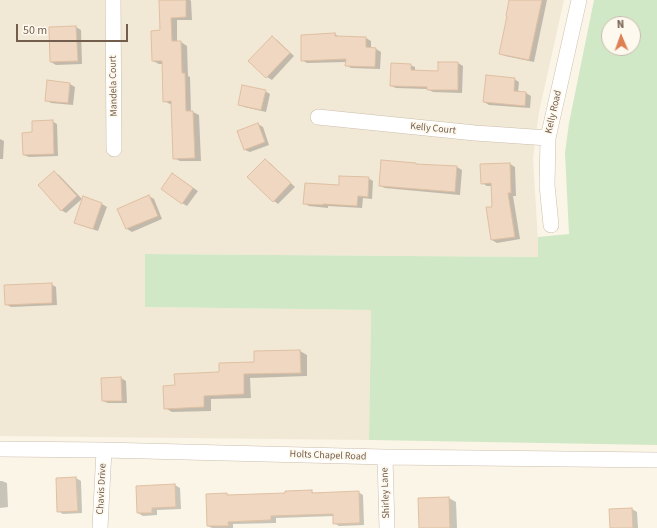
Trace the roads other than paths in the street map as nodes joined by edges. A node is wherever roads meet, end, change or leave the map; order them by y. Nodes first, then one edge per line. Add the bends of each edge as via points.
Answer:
1 (113, 0) edge
2 (579, 0) edge
3 (318, 117) dead end
4 (548, 138) junction
5 (114, 149) dead end
6 (551, 225) dead end
7 (0, 449) edge
8 (104, 450) junction
9 (385, 458) junction
10 (657, 460) edge
11 (100, 528) edge
12 (387, 528) edge

1 - 5 street, Mandela Court
2 - 4 street, Kelly Road
3 - 4 street, Kelly Court
4 - 6 street, Kelly Road via 547,185
7 - 8 street, Holts Chapel Road
8 - 9 street, Holts Chapel Road
8 - 11 street, Chavis Drive
9 - 10 street, Holts Chapel Road
9 - 12 street, Shirley Lane

